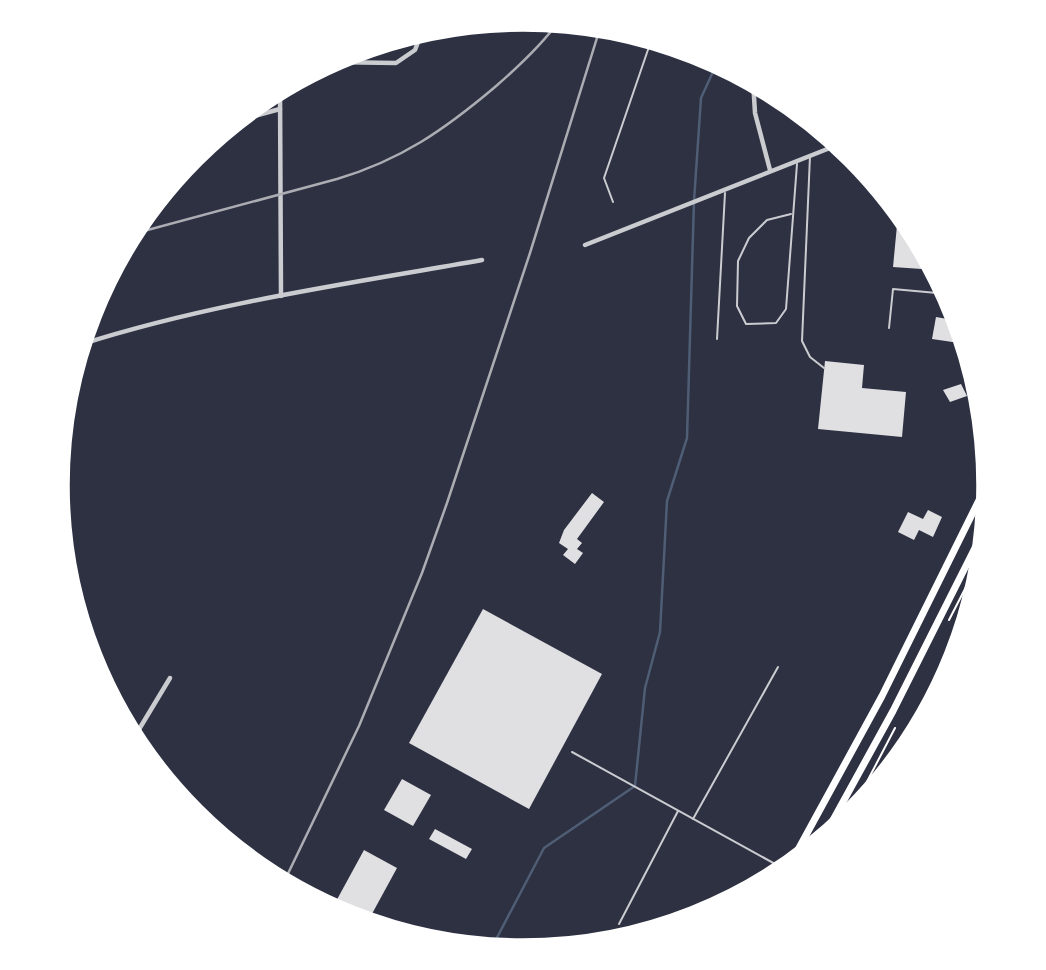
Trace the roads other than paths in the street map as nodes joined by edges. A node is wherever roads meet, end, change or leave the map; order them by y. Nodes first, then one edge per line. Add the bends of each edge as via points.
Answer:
1 (418, 42) edge
2 (649, 47) edge
3 (354, 62) edge
4 (754, 93) edge
5 (280, 100) edge
6 (280, 109) junction
7 (258, 115) edge
8 (829, 148) edge
9 (810, 155) junction
10 (797, 160) junction
11 (770, 170) junction
12 (726, 188) junction
13 (613, 202) dead end
14 (791, 214) junction
15 (585, 245) dead end
16 (482, 260) dead end
17 (935, 293) edge
18 (281, 296) junction
19 (889, 328) dead end
20 (717, 339) dead end
21 (91, 341) edge
22 (824, 368) dead end
23 (977, 503) edge
24 (973, 552) edge
25 (778, 667) dead end
26 (170, 678) dead end
27 (139, 730) edge
28 (572, 752) dead end
29 (678, 811) junction
30 (835, 816) edge
31 (693, 819) junction
32 (800, 846) edge
33 (776, 864) edge
34 (619, 924) dead end

1 - 3 street via 415,50 396,63
2 - 13 lane via 604,178
4 - 11 street
5 - 6 street
6 - 7 street
6 - 18 street
8 - 9 street
9 - 10 street
9 - 22 lane via 802,341 810,357
10 - 11 street
10 - 14 lane
11 - 12 street
12 - 15 street
12 - 20 lane
14 - 14 lane via 786,309 776,323 746,324 737,306 738,261 749,238 767,220
16 - 18 street
17 - 19 lane via 893,289
18 - 21 street via 134,327
23 - 32 highway via 882,696
24 - 30 highway
25 - 31 lane
26 - 27 street
28 - 29 lane
29 - 31 lane
29 - 34 lane
31 - 33 lane

